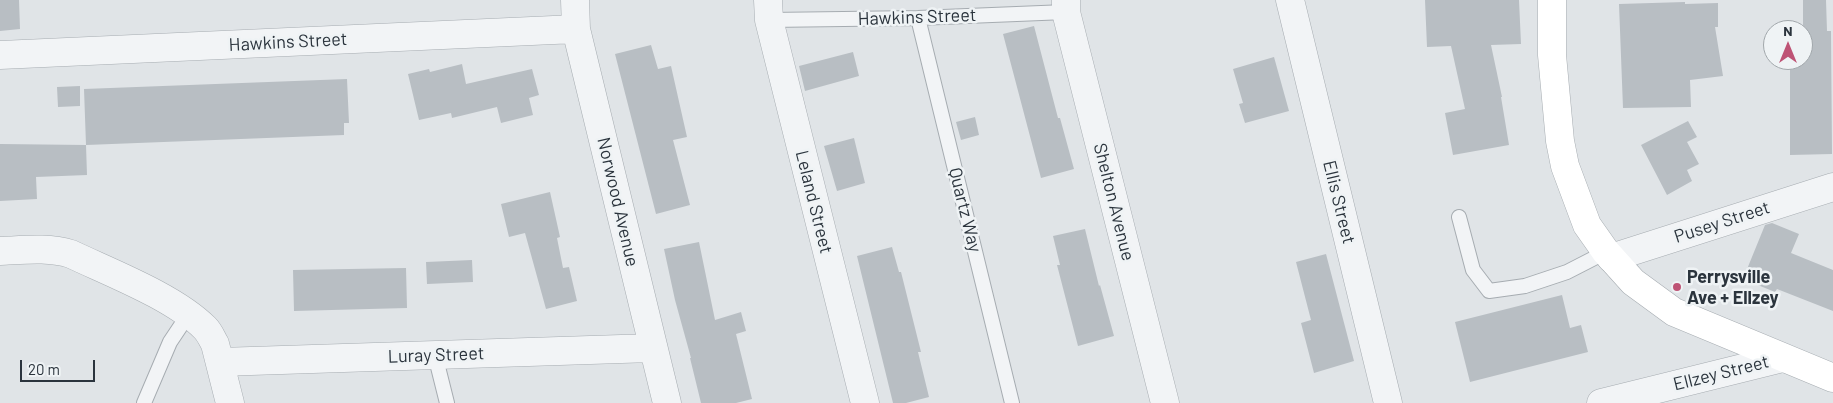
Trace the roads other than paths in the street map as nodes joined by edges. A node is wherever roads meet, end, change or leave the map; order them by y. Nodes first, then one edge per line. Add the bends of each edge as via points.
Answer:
1 (574, 0) edge
2 (1290, 0) edge
3 (1552, 0) edge
4 (1066, 6) edge
5 (768, 10) edge
6 (918, 18) junction
7 (576, 29) junction
8 (0, 55) edge
9 (1833, 187) edge
10 (1459, 217) dead end
11 (0, 251) edge
12 (1609, 255) junction
13 (188, 315) junction
14 (652, 348) junction
15 (435, 355) junction
16 (1783, 358) junction
17 (220, 362) junction
18 (1833, 378) edge
19 (144, 403) edge
20 (230, 403) edge
21 (447, 403) edge
22 (667, 403) edge
23 (865, 403) edge
24 (1012, 403) edge
25 (1165, 403) edge
26 (1388, 403) edge
27 (1601, 403) edge

1 - 7 street, Norwood Avenue
2 - 26 street, Ellis Street
3 - 12 main road via 1552,55 1565,166 1587,224
4 - 6 lane, Hawkins Street
4 - 25 street, Shelton Avenue
5 - 6 lane, Hawkins Street
5 - 23 street, Leland Street
6 - 24 lane, Quartz Way
7 - 8 street, Hawkins Street
7 - 14 street, Norwood Avenue
9 - 12 street, Pusey Street
10 - 12 lane via 1473,270 1489,291 1542,281
11 - 13 street via 59,250 71,254 155,294
12 - 16 main road via 1633,282 1674,312
13 - 17 street via 211,336
13 - 19 lane via 170,342
14 - 15 street, Luray Street
14 - 22 street, Norwood Avenue
15 - 17 street, Luray Street
15 - 21 lane
16 - 18 main road
16 - 27 street, Ellzey Street
17 - 20 street

